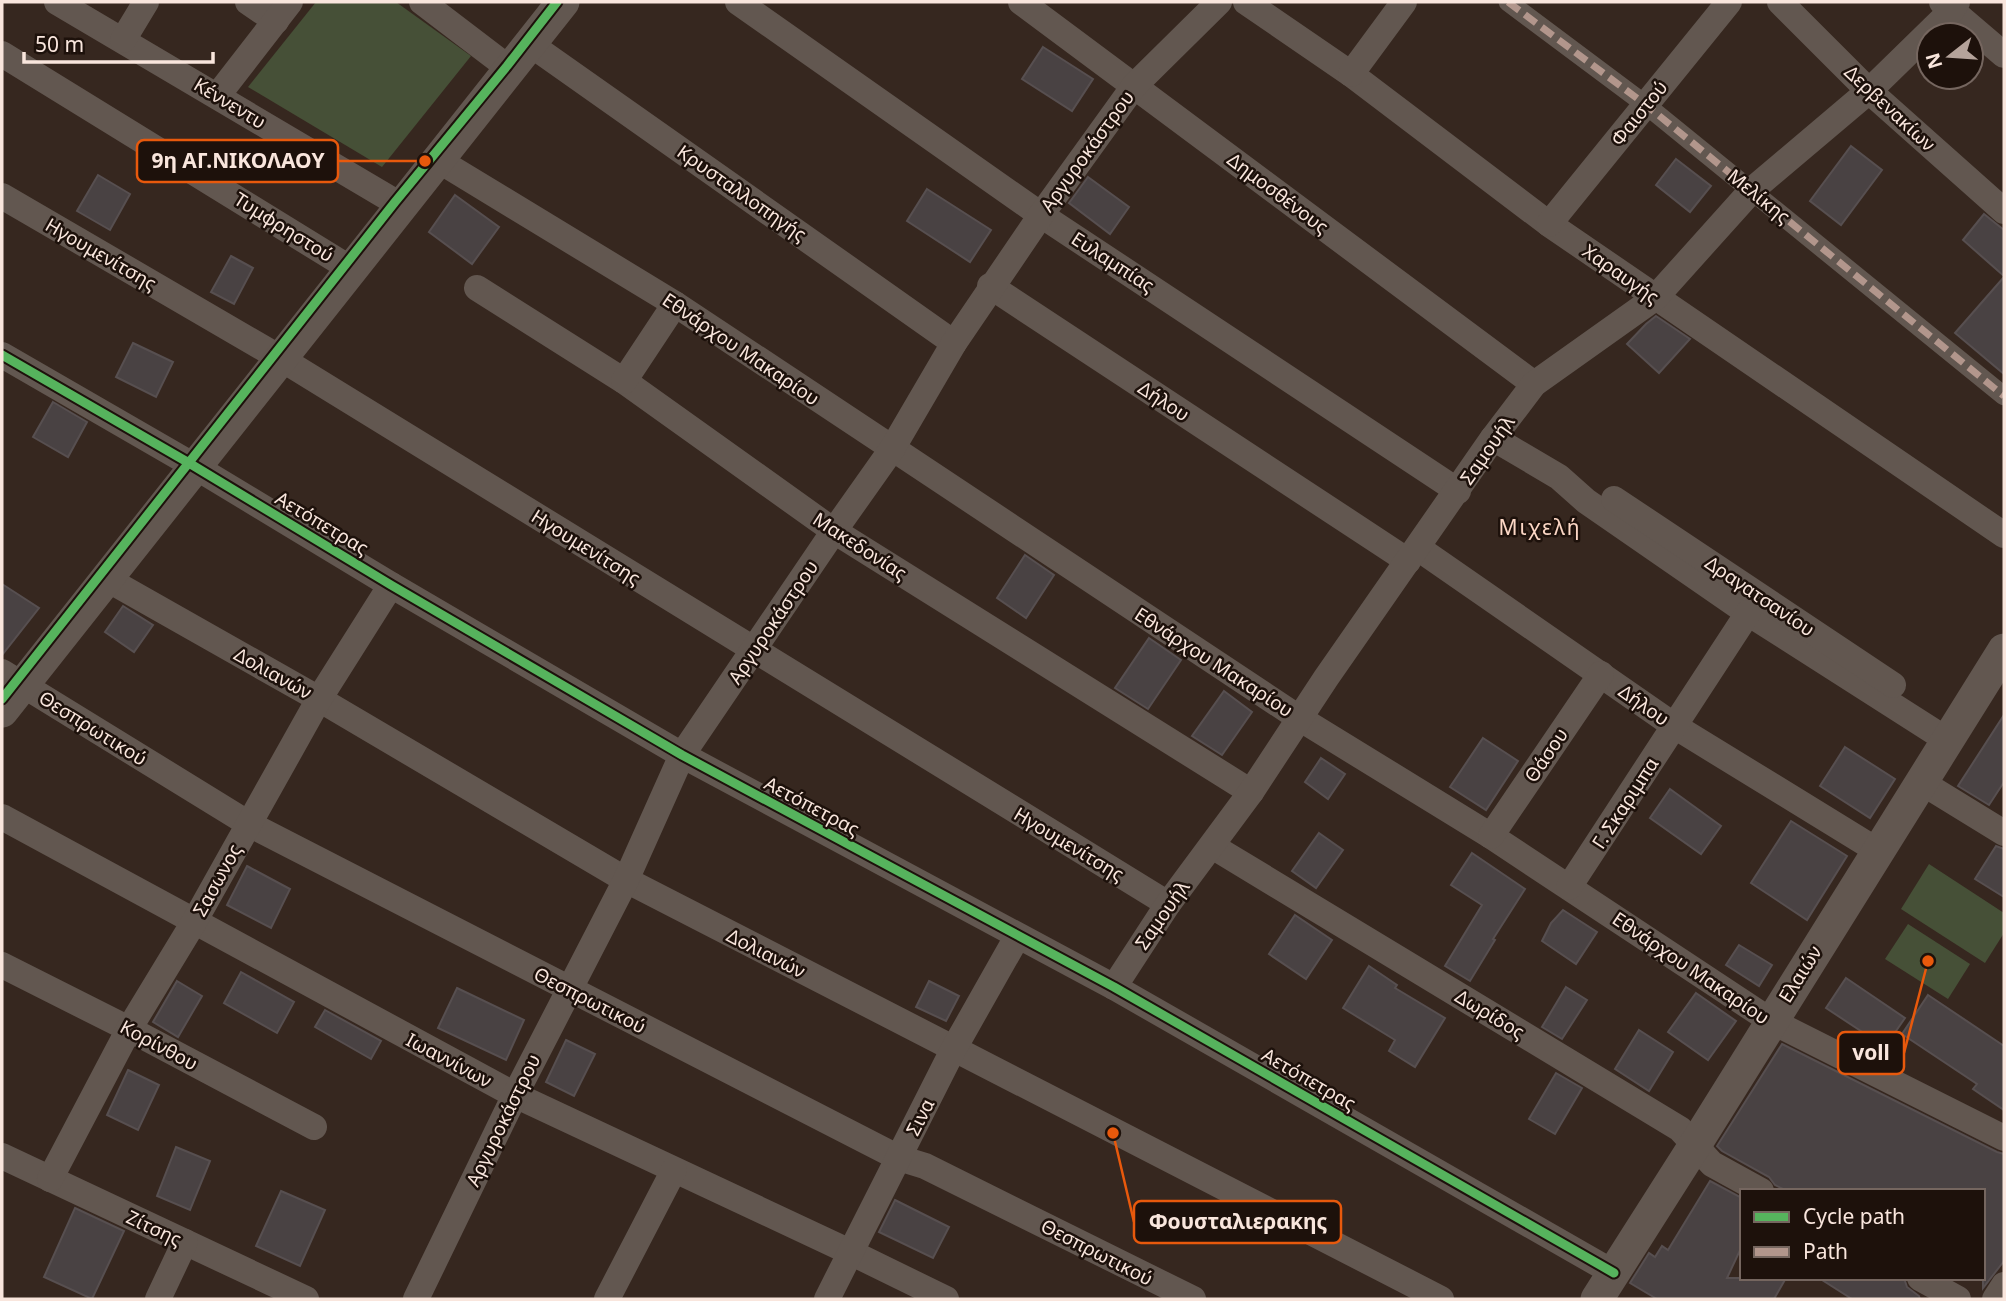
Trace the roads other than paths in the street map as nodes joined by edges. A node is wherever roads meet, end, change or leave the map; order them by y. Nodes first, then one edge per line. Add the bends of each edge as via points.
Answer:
1 (57, 2) edge
2 (146, 2) edge
3 (248, 2) edge
4 (422, 2) edge
5 (563, 2) edge
6 (738, 2) edge
7 (1021, 2) edge
8 (1219, 2) edge
9 (1246, 2) edge
10 (1404, 2) edge
11 (1508, 2) edge
12 (1729, 2) edge
13 (1780, 2) edge
14 (1950, 4) edge
15 (283, 11) edge
16 (123, 40) junction
17 (2, 54) edge
18 (2004, 55) edge
19 (520, 56) junction
20 (1351, 74) junction
21 (1134, 86) junction
22 (1870, 91) junction
23 (218, 95) junction
24 (1646, 105) junction
25 (438, 160) junction
26 (1752, 190) junction
27 (2, 196) edge
28 (402, 206) junction
29 (2004, 211) edge
30 (1041, 215) junction
31 (1549, 224) junction
32 (351, 269) junction
33 (990, 286) junction
34 (477, 288) dead end
35 (1655, 298) junction
36 (675, 304) junction
37 (954, 343) junction
38 (2, 355) edge
39 (281, 359) junction
40 (624, 381) junction
41 (1534, 384) junction
42 (2004, 396) edge
43 (1493, 438) junction
44 (892, 449) junction
45 (195, 467) junction
46 (1559, 477) junction
47 (1458, 491) junction
48 (834, 531) junction
49 (2004, 535) edge
50 (1413, 554) junction
51 (107, 579) junction
52 (391, 585) junction
53 (1748, 613) junction
54 (2004, 650) edge
55 (754, 651) junction
56 (1601, 674) junction
57 (13, 678) edge
58 (319, 699) junction
59 (2, 711) edge
60 (1299, 718) junction
61 (1676, 727) junction
62 (1952, 734) junction
63 (682, 755) junction
64 (1921, 782) junction
65 (1251, 792) junction
66 (2, 817) edge
67 (249, 824) junction
68 (2004, 833) edge
69 (1491, 836) junction
70 (1212, 846) junction
71 (1878, 851) junction
72 (626, 880) junction
73 (1569, 887) junction
74 (1168, 904) junction
75 (194, 922) junction
76 (1017, 937) junction
77 (2, 965) edge
78 (1114, 987) junction
79 (569, 990) junction
80 (1770, 1021) junction
81 (129, 1029) junction
82 (953, 1050) junction
83 (515, 1095) junction
84 (314, 1127) dead end
85 (2004, 1138) edge
86 (1695, 1145) junction
87 (2, 1156) edge
88 (899, 1158) junction
89 (674, 1170) junction
90 (50, 1178) junction
91 (1757, 1189) edge
92 (185, 1242) junction
93 (850, 1252) junction
94 (2004, 1285) edge
95 (1609, 1290) edge
96 (158, 1299) edge
97 (306, 1299) edge
98 (416, 1299) edge
99 (607, 1299) edge
100 (827, 1299) edge
101 (946, 1299) edge
102 (1193, 1299) edge
103 (1441, 1299) edge
104 (1995, 1299) edge

1 - 16 street, Κέννεντυ
2 - 16 street
3 - 15 street
4 - 19 street, Κρυσταλλοπηγής
5 - 19 street
6 - 30 street, Ευλαμπίας
7 - 21 street, Δημοσθένους
8 - 21 street, Αργυροκάστρου
9 - 20 street, Χαραυγής
10 - 20 street
11 - 24 street, Μελίκης
12 - 24 street, Φαιστού
13 - 22 street, Δερβενακίων
14 - 18 street
14 - 22 street, Σαμουήλ
15 - 23 street
16 - 23 street, Κέννεντυ
17 - 32 street, Τυμφρηστού
19 - 25 street
19 - 37 street, Κρυσταλλοπηγής
20 - 31 street, Χαραυγής
21 - 30 street, Αργυροκάστρου
21 - 41 street, Δημοσθένους
22 - 26 street, Σαμουήλ
22 - 29 street, Δερβενακίων
23 - 28 street, Κέννεντυ
24 - 26 street, Μελίκης
24 - 31 street, Φαιστού
25 - 28 street
25 - 36 street, Εθνάρχου Μακαρίου
26 - 35 street, Σαμουήλ
26 - 42 street, Μελίκης
27 - 39 street, Ηγουμενίτσης
28 - 32 street
30 - 33 street, Αργυροκάστρου
30 - 47 street, Ευλαμπίας
31 - 35 street, Χαραυγής
32 - 39 street
33 - 37 street, Αργυροκάστρου
33 - 50 street, Δήλου
34 - 40 street, Μακεδονίας
35 - 41 street, Σαμουήλ
35 - 49 street, Χαραυγής
36 - 40 street
36 - 44 street, Εθνάρχου Μακαρίου
37 - 44 street, Αργυροκάστρου
38 - 45 street, Αετόπετρας
39 - 45 street
39 - 55 street, Ηγουμενίτσης
40 - 48 street, Μακεδονίας
41 - 43 street, Σαμουήλ
43 - 46 street, Δραγατσανίου
43 - 47 street, Σαμουήλ
44 - 48 street, Αργυροκάστρου
44 - 60 street, Εθνάρχου Μακαρίου
45 - 51 street
45 - 52 street, Αετόπετρας
46 - 53 street, Δραγατσανίου via 1586,501
46 - 62 street, Δραγατσανίου via 1595,486
47 - 50 street, Σαμουήλ
48 - 55 street, Αργυροκάστρου
48 - 65 street, Μακεδονίας
50 - 56 street, Δήλου
50 - 60 street, Σαμουήλ
51 - 57 street
51 - 58 street, Δολιανών
52 - 58 street, Σασωνος
52 - 63 street, Αετόπετρας
53 - 61 street, Γ. Σκαριμπα
53 - 62 street, Δραγατσανίου
54 - 62 street, Ελαιών
55 - 63 street, Αργυροκάστρου
55 - 74 street, Ηγουμενίτσης
56 - 61 street, Δήλου
56 - 69 street, Θάσου
57 - 59 street
57 - 67 street, Θεσπρωτικού
58 - 67 street, Σασωνος
58 - 72 street, Δολιανών
60 - 65 street, Σαμουήλ
60 - 69 street, Εθνάρχου Μακαρίου
61 - 71 street, Δήλου
61 - 73 street, Γ. Σκαριμπα
62 - 64 street, Ελαιών
63 - 72 street, Αργυροκάστρου
63 - 76 street, Αετόπετρας
64 - 68 street
64 - 71 street, Ελαιών
65 - 70 street, Σαμουήλ
66 - 75 street, Ιωαννίνων
67 - 75 street, Σασωνος
67 - 79 street, Θεσπρωτικού
69 - 73 street, Εθνάρχου Μακαρίου
70 - 74 street, Σαμουήλ
70 - 86 street, Δωρίδος via 1680,1129
71 - 80 street, Ελαιών
72 - 79 street, Αργυροκάστρου
72 - 82 street, Δολιανών
73 - 80 street, Εθνάρχου Μακαρίου
74 - 78 street, Σαμουήλ
75 - 81 street, Σασωνος
75 - 83 street, Ιωαννίνων
76 - 78 street, Αετόπετρας
76 - 82 street, Σινα
77 - 81 street, Κορίνθου
78 - 95 street, Αετόπετρας
79 - 83 street, Αργυροκάστρου
79 - 88 street, Θεσπρωτικού
80 - 85 street, Εθνάρχου Μακαρίου
80 - 86 street, Ελαιών
81 - 84 street, Κορίνθου
81 - 90 street, Σασωνος
82 - 88 street, Σινα
82 - 103 street, Δολιανών
83 - 89 street, Ιωαννίνων
83 - 98 street, Αργυροκάστρου
86 - 91 street, Δωρίδος via 1712,1164
86 - 95 street, Ελαιών
87 - 90 street, Ζίτσης
88 - 93 street, Σινα
88 - 102 street, Θεσπρωτικού via 925,1166
89 - 93 street, Ιωαννίνων
89 - 99 street
90 - 92 street, Ζίτσης
92 - 96 street
92 - 97 street, Ζίτσης
93 - 100 street, Σινα
93 - 101 street, Ιωαννίνων
94 - 104 street

